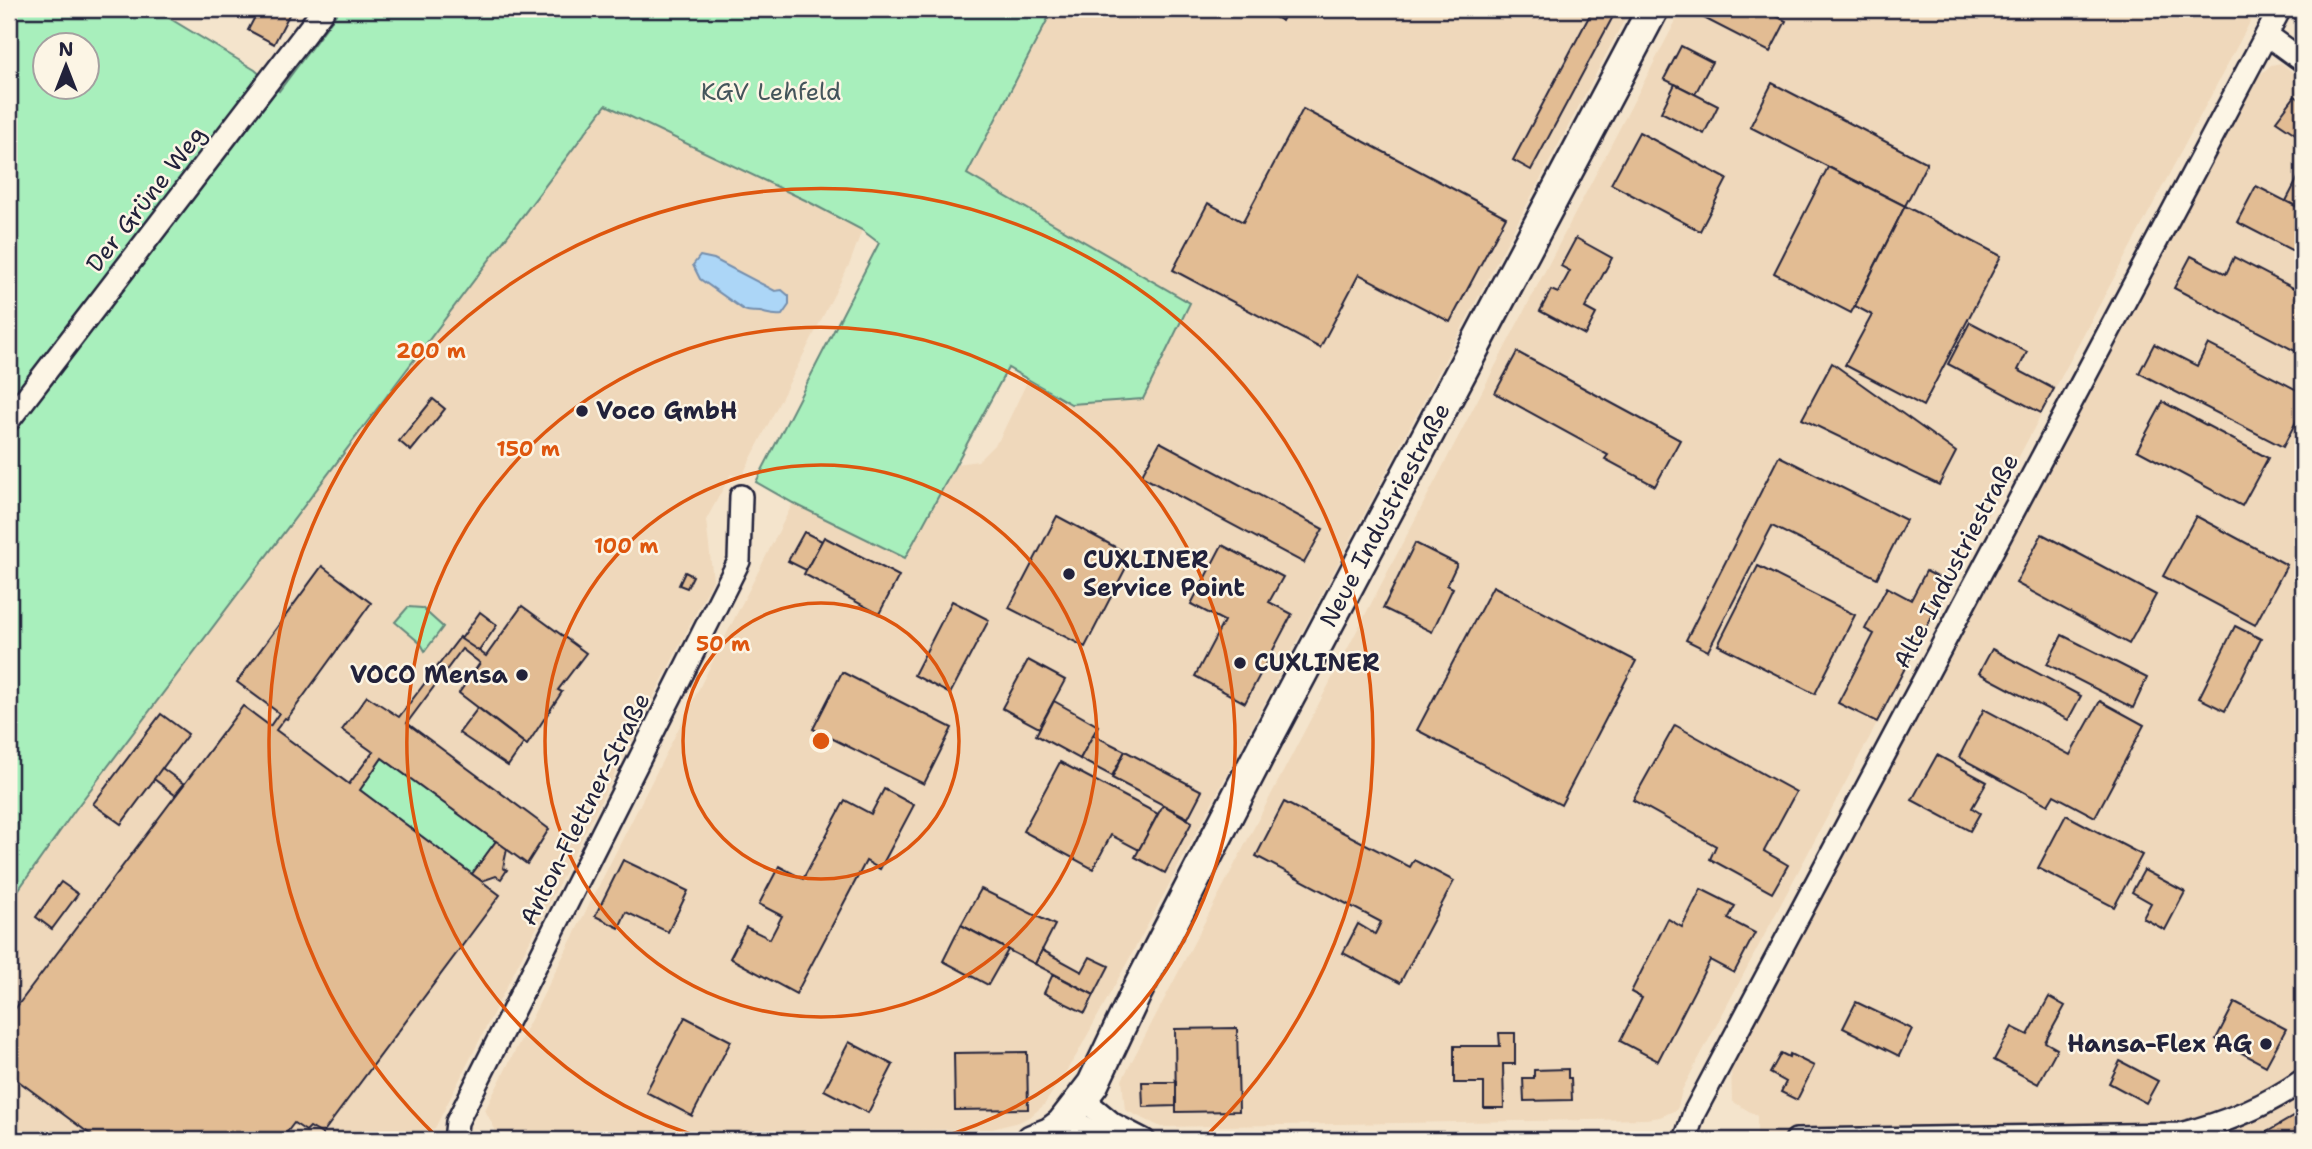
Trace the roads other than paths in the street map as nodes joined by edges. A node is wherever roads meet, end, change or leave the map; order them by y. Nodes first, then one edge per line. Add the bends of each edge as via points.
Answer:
1 (324, 9) edge
2 (1653, 9) edge
3 (2280, 9) edge
4 (2267, 35) junction
5 (2303, 61) edge
6 (9, 420) edge
7 (741, 496) dead end
8 (2303, 1080) edge
9 (1076, 1108) junction
10 (455, 1140) edge
11 (1032, 1140) edge
12 (1105, 1140) edge
13 (1144, 1140) edge
14 (1685, 1140) edge
15 (1796, 1140) edge

1 - 6 street, Der Grüne Weg
2 - 9 street, Neue Industriestraße
3 - 4 street, Alte Industriestraße
4 - 5 street
4 - 14 street, Alte Industriestraße via 1694,1113
7 - 10 street, Anton-Flettner-Straße via 739,561 457,1122
8 - 15 street via 2251,1111 2180,1134
9 - 11 street via 1050,1133
9 - 12 street
9 - 13 street

